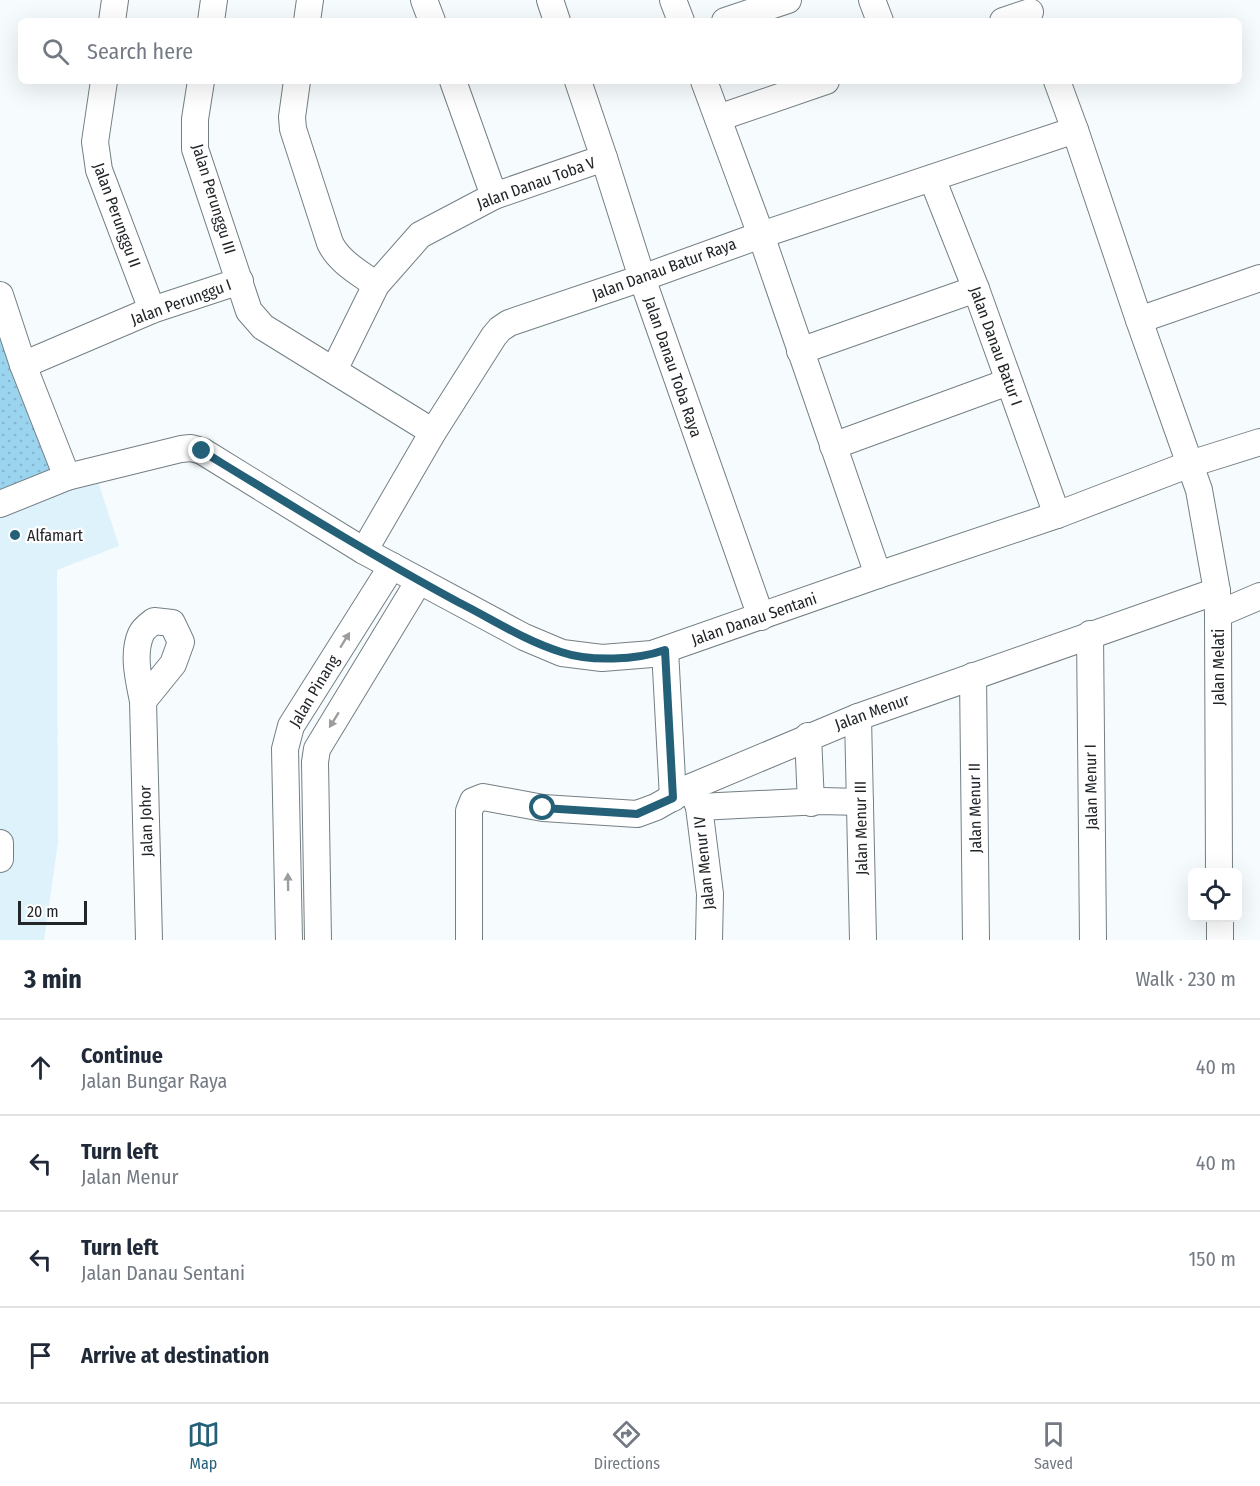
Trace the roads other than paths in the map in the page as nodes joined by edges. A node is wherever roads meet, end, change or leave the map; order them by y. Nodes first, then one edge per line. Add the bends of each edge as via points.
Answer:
1 (115, 0) edge
2 (214, 0) edge
3 (310, 0) edge
4 (424, 0) edge
5 (550, 0) edge
6 (673, 0) edge
7 (788, 0) edge
8 (872, 0) edge
9 (1030, 11) edge
10 (112, 18) edge
11 (211, 18) edge
12 (307, 18) edge
13 (431, 18) edge
14 (556, 18) edge
15 (680, 18) edge
16 (734, 18) edge
17 (879, 18) edge
18 (1011, 18) edge
19 (104, 84) edge
20 (201, 84) edge
21 (297, 84) edge
22 (454, 84) edge
23 (579, 84) edge
24 (705, 84) edge
25 (817, 84) edge
26 (1058, 84) edge
27 (718, 118) junction
28 (1075, 130) junction
29 (604, 158) junction
30 (932, 178) junction
31 (494, 196) junction
32 (761, 235) junction
33 (642, 278) junction
34 (1260, 278) edge
35 (240, 281) junction
36 (376, 285) junction
37 (976, 289) junction
38 (0, 295) edge
39 (152, 310) junction
40 (1139, 320) junction
41 (800, 351) junction
42 (23, 365) junction
43 (334, 370) junction
44 (1008, 382) junction
45 (433, 432) junction
46 (1260, 442) edge
47 (833, 446) junction
48 (1191, 464) junction
49 (67, 477) junction
50 (0, 504) edge
51 (1057, 515) junction
52 (364, 550) junction
53 (392, 566) junction
54 (878, 575) junction
55 (419, 581) junction
56 (1260, 597) edge
57 (1217, 602) junction
58 (761, 617) junction
59 (1090, 634) junction
60 (665, 650) junction
61 (973, 676) junction
62 (143, 701) dead end
63 (858, 717) junction
64 (807, 736) junction
65 (687, 797) junction
66 (860, 802) junction
67 (811, 803) junction
68 (0, 843) edge
69 (0, 859) edge
70 (1219, 868) edge
71 (1220, 922) edge
72 (149, 940) edge
73 (289, 940) edge
74 (318, 940) edge
75 (469, 940) edge
76 (709, 940) edge
77 (863, 940) edge
78 (976, 940) edge
79 (1093, 940) edge
80 (1220, 940) edge

1 - 10 street
2 - 11 street
3 - 12 street
4 - 13 street
5 - 14 street
6 - 15 street
7 - 16 street
8 - 17 street
9 - 18 street
19 - 39 street, Jalan Perunggu II via 95,142 99,170
20 - 35 street, Jalan Perunggu III via 195,149
21 - 36 street via 293,129 330,243 342,260
22 - 31 street
23 - 29 street, Jalan Danau Toba Raya
24 - 27 street
25 - 27 street
26 - 28 street, Jalan Melati
27 - 32 street
28 - 30 street, Jalan Danau Batur Raya
28 - 40 street, Jalan Melati
29 - 31 street, Jalan Danau Toba V
29 - 33 street, Jalan Danau Toba Raya
30 - 32 street, Jalan Danau Batur Raya
30 - 37 street, Jalan Danau Batur I
31 - 36 street, Jalan Danau Toba V via 420,235
32 - 33 street, Jalan Danau Batur Raya
32 - 41 street
33 - 45 street, Jalan Danau Batur Raya via 509,322 500,329
33 - 58 street, Jalan Danau Toba Raya
34 - 40 street
35 - 39 street, Jalan Perunggu I
35 - 43 street, Jalan Perunggu I via 255,320
36 - 43 street, Jalan Danau Toba V
37 - 41 street
37 - 44 street, Jalan Danau Batur I
38 - 42 street
39 - 42 street, Jalan Perunggu I
40 - 48 street, Jalan Melati
41 - 47 street
42 - 49 street
43 - 45 street, Jalan Perunggu I
44 - 47 street
44 - 51 street, Jalan Danau Batur I
45 - 52 street, Jalan Danau Batur Raya
46 - 48 street, Jalan Danau Sentani
47 - 54 street
48 - 51 street, Jalan Danau Sentani
48 - 57 street, Jalan Melati via 1199,490
49 - 50 street, Jalan Danau Sentani
49 - 52 street, Jalan Danau Sentani via 191,448 202,451
51 - 54 street, Jalan Danau Sentani
52 - 53 street, Jalan Danau Sentani
53 - 55 street, Jalan Danau Sentani
73 -> 53 street, Jalan Pinang via 287,737
54 - 58 street, Jalan Danau Sentani
55 - 60 street, Jalan Danau Sentani via 562,653 602,658
55 -> 74 street, Jalan Pinang via 317,749
56 - 57 street, Jalan Menur
57 - 59 street, Jalan Menur
57 - 70 street, Jalan Melati
58 - 60 street, Jalan Danau Sentani
59 - 61 street, Jalan Menur
59 - 79 street, Jalan Menur I
60 - 65 street
61 - 63 street, Jalan Menur
61 - 78 street, Jalan Menur II
62 - 72 street, Jalan Johor
63 - 64 street, Jalan Menur
63 - 66 street, Jalan Menur III
64 - 65 street, Jalan Menur
64 - 67 street
65 - 67 street
65 - 75 street, Jalan Menur via 637,814 543,808 483,797 473,801
65 - 76 street, Jalan Menur IV via 710,894
66 - 67 street
66 - 77 street, Jalan Menur III
68 - 69 street
71 - 80 street

